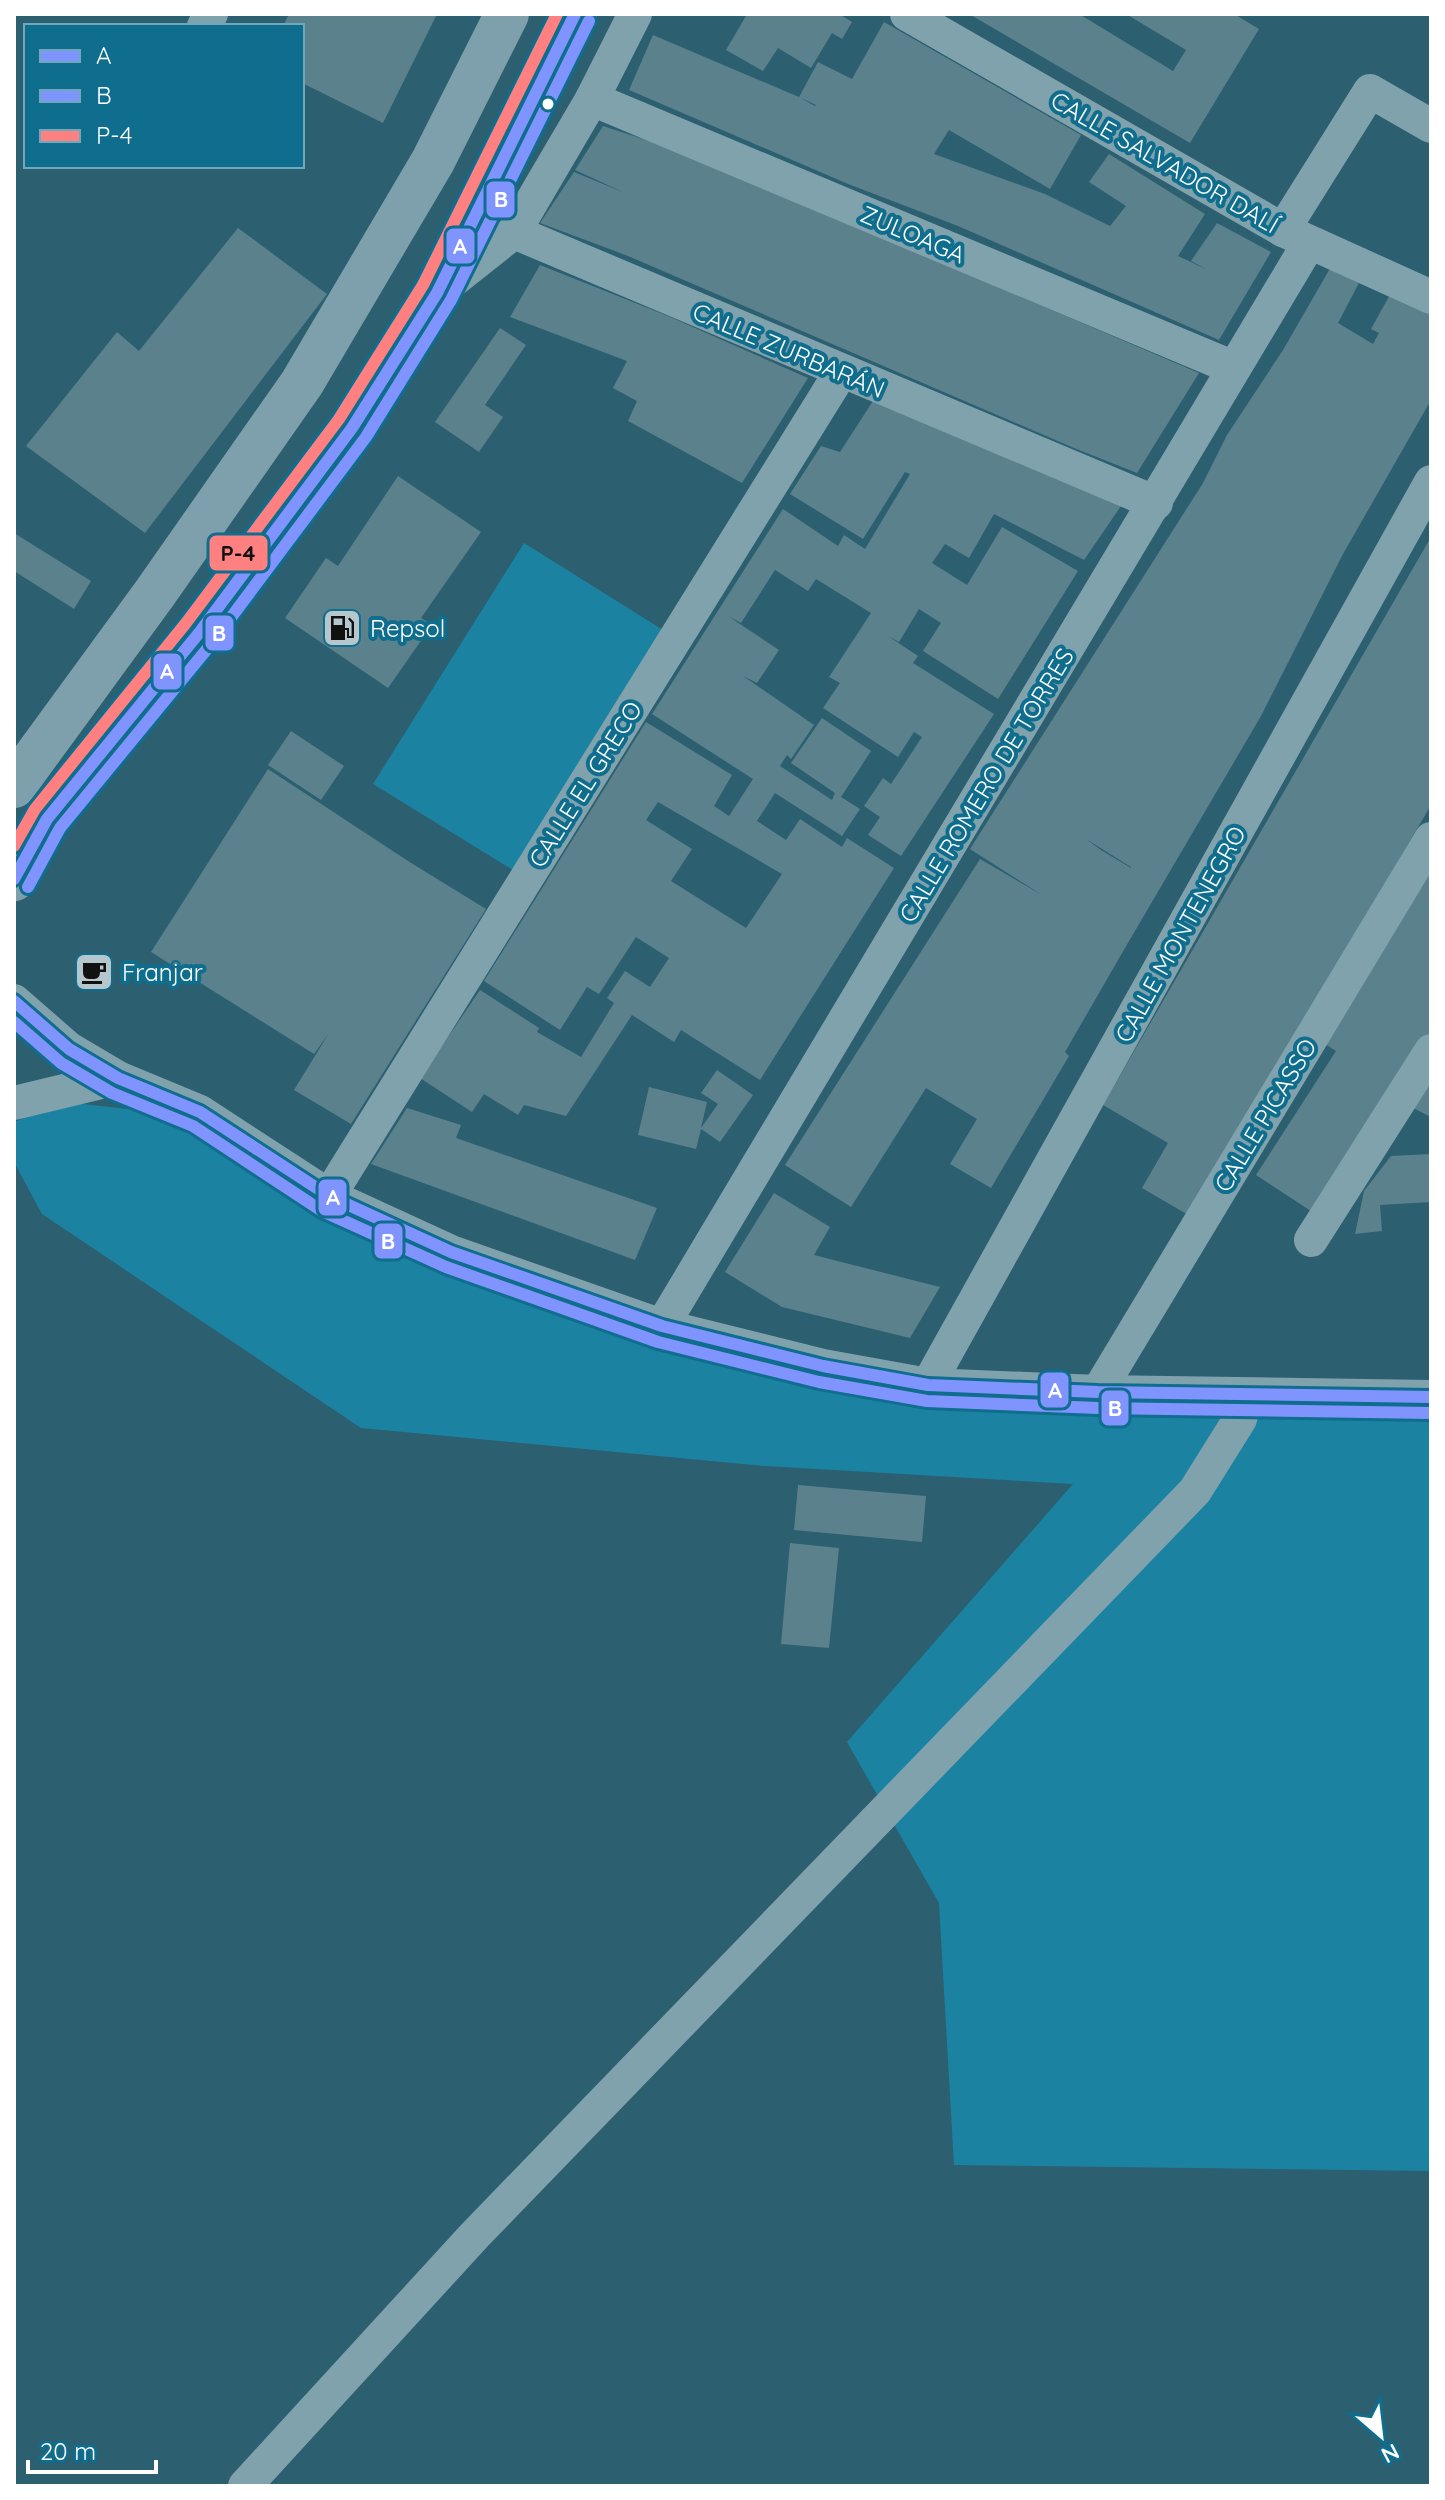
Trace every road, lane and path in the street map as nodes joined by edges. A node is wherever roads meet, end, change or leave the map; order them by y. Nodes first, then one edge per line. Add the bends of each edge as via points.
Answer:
1 (507, 14) edge
2 (575, 14) edge
3 (635, 14) edge
4 (907, 14) edge
5 (592, 99) junction
6 (1431, 126) edge
7 (514, 232) junction
8 (1296, 237) junction
9 (437, 293) junction
10 (1431, 297) edge
11 (1234, 368) junction
12 (841, 372) junction
13 (1431, 482) edge
14 (1156, 503) junction
15 (14, 786) edge
16 (1431, 839) edge
17 (14, 879) edge
18 (14, 1001) edge
19 (1431, 1051) edge
20 (118, 1078) junction
21 (14, 1103) edge
22 (329, 1196) junction
23 (1311, 1240) dead end
24 (662, 1326) junction
25 (928, 1385) junction
26 (1098, 1392) junction
27 (1246, 1395) junction
28 (1431, 1397) edge
29 (245, 2486) edge

1 - 15 main road via 433,161 302,383
2 - 9 main road
3 - 5 street
4 - 8 street, CALLE SALVADOR DALÍ
5 - 7 street
5 - 11 street, ZULOAGA
6 - 8 street, CALLE ROMERO DE TORRES via 1370,91
7 - 9 street
7 - 12 street, CALLE ZURBARÁN
8 - 10 street, CALLE SALVADOR DALÍ
8 - 11 street, CALLE ROMERO DE TORRES
9 - 17 main road via 352,428 199,633 47,819
11 - 14 street, CALLE ROMERO DE TORRES
12 - 14 street, CALLE ZURBARÁN
12 - 22 street, CALLE EL GRECO
13 - 25 street, CALLE MONTENEGRO
14 - 24 street, CALLE ROMERO DE TORRES
16 - 26 street, CALLE PICASSO
18 - 20 street via 69,1049
19 - 23 street
20 - 21 street
20 - 22 street via 200,1112
22 - 24 street via 451,1252
24 - 25 street via 823,1366
25 - 26 street
26 - 27 street
27 - 28 street
27 - 29 street via 1240,1419 1195,1491 474,2236

